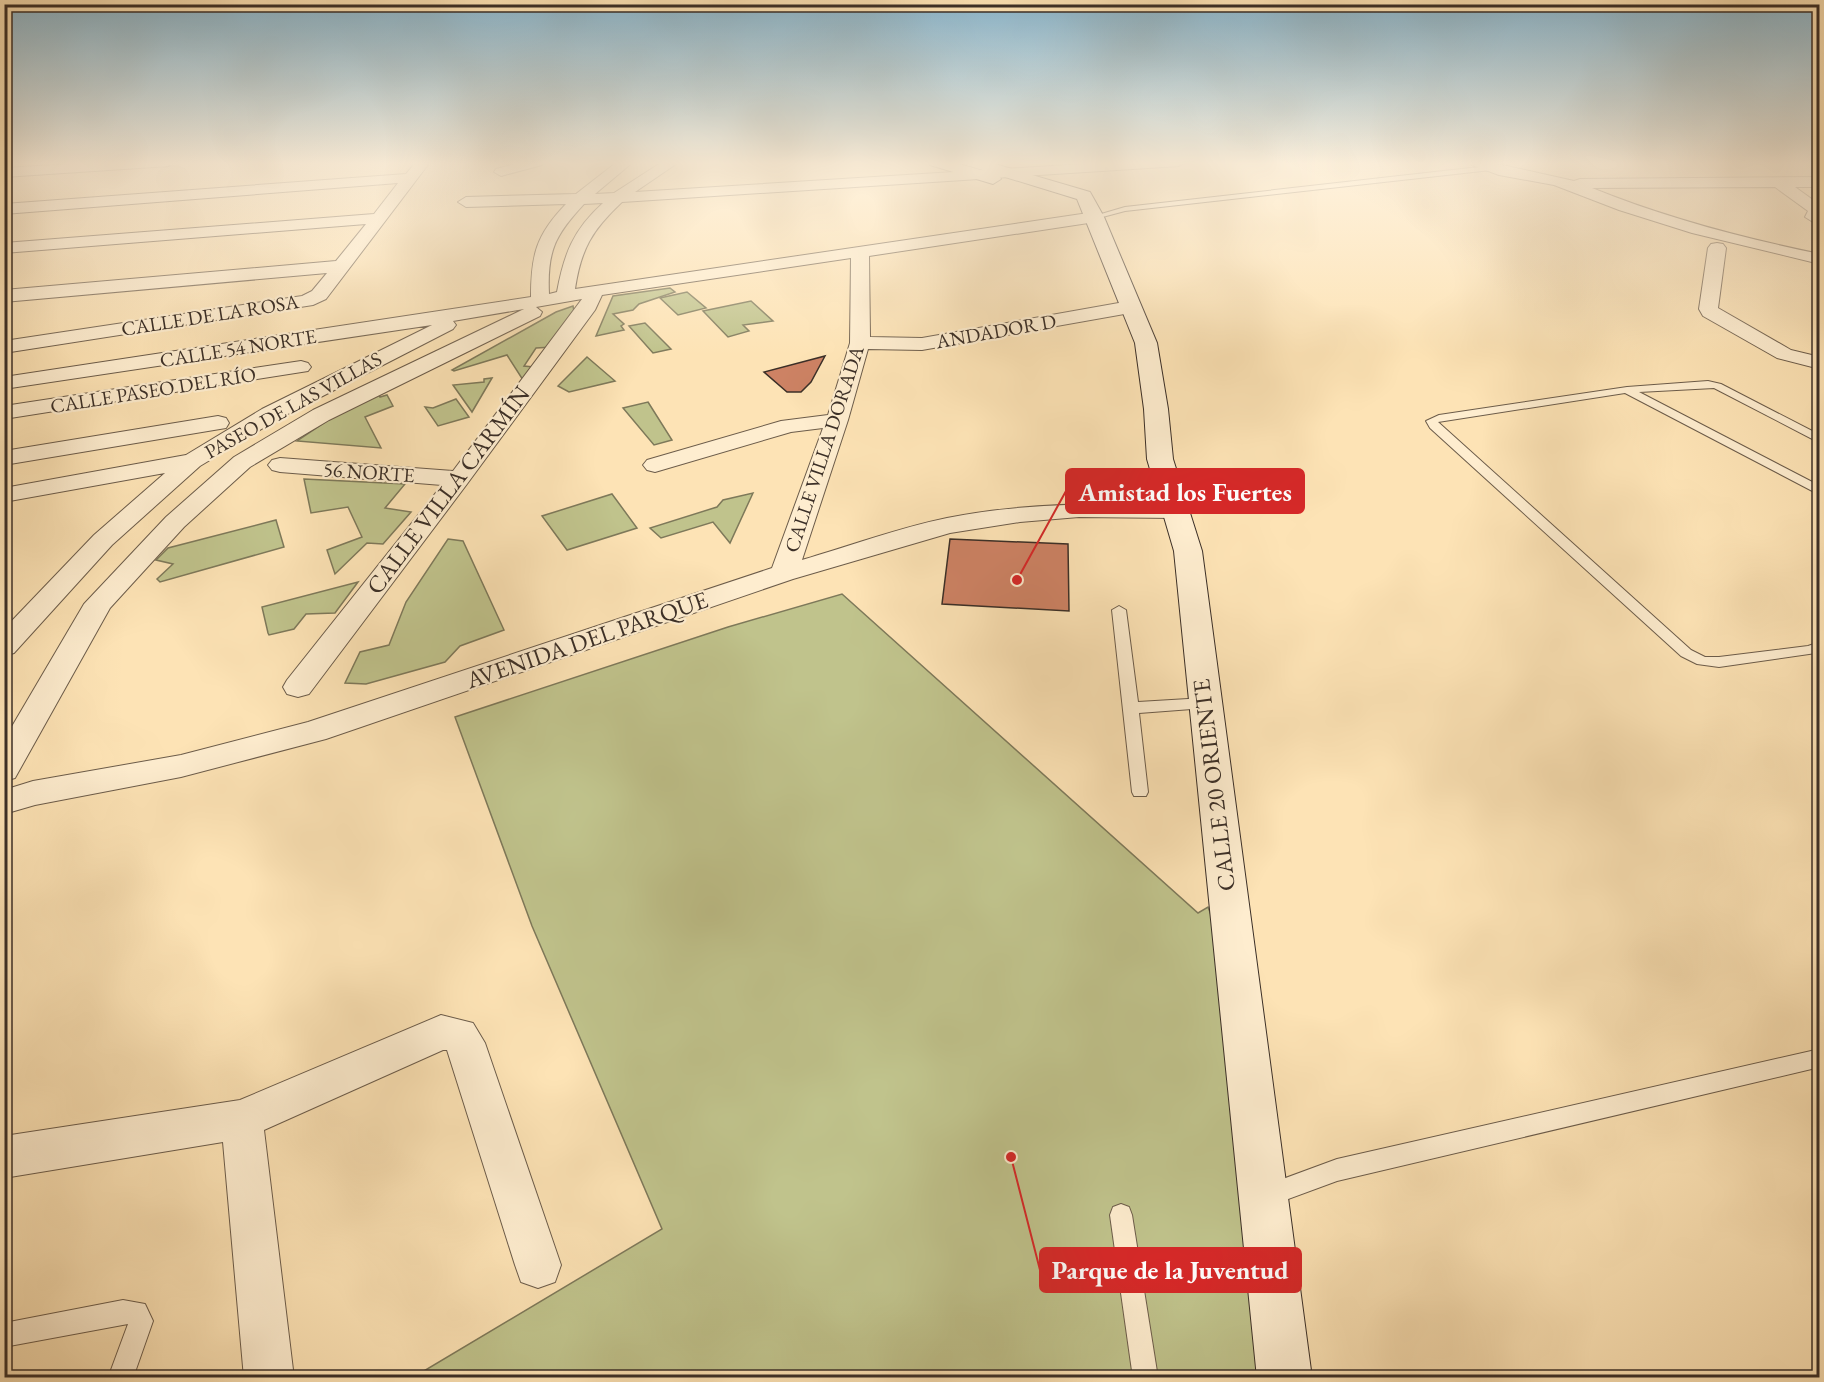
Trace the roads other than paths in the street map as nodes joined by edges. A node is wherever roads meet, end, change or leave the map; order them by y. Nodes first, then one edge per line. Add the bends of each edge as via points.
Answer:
1 (274, 226) edge
2 (373, 226) edge
3 (556, 226) edge
4 (590, 226) edge
5 (1006, 226) edge
6 (1098, 226) edge
7 (1650, 226) edge
8 (1683, 226) edge
9 (4, 248) edge
10 (1717, 248) junction
11 (1754, 251) junction
12 (860, 253) junction
13 (1820, 259) edge
14 (341, 266) junction
15 (1820, 269) edge
16 (595, 291) junction
17 (4, 296) edge
18 (565, 296) junction
19 (540, 300) junction
20 (1130, 308) junction
21 (471, 313) junction
22 (860, 343) junction
23 (4, 347) edge
24 (1820, 363) edge
25 (301, 367) dead end
26 (4, 383) edge
27 (1628, 390) junction
28 (4, 413) edge
29 (837, 420) junction
30 (218, 423) dead end
31 (1820, 440) edge
32 (4, 458) edge
33 (192, 461) junction
34 (242, 462) junction
35 (280, 465) dead end
36 (655, 465) dead end
37 (459, 479) junction
38 (1820, 491) edge
39 (4, 495) edge
40 (1175, 511) junction
41 (784, 573) junction
42 (1119, 610) dead end
43 (1820, 646) edge
44 (4, 647) edge
45 (298, 687) dead end
46 (1204, 704) junction
47 (1131, 708) junction
48 (4, 770) edge
49 (1140, 792) dead end
50 (4, 802) edge
51 (1820, 1058) edge
52 (242, 1119) junction
53 (4, 1157) edge
54 (1264, 1197) junction
55 (1121, 1215) dead end
56 (538, 1265) dead end
57 (4, 1335) edge
58 (120, 1377) edge
59 (269, 1377) edge
60 (1146, 1377) edge
61 (1285, 1377) edge

1 - 9 street
2 - 14 street, CALLE DE LA ROSA
3 - 19 street via 543,246
4 - 18 street via 574,251
5 - 12 street
6 - 20 main road, CALLE 20 ORIENTE
7 - 10 street
8 - 11 street
10 - 11 street
10 - 24 street via 1710,312 1784,354
11 - 13 street
11 - 15 street
12 - 16 street
12 - 22 street, CALLE VILLA DORADA
14 - 17 street
14 - 23 street, CALLE DE LA ROSA via 319,295 306,301
16 - 18 street
16 - 37 street, CALLE VILLA CARMÍN via 588,306
18 - 19 street
18 - 34 street, PASEO DE LAS VILLAS via 331,410
19 - 21 street
20 - 22 street, ANDADOR D via 922,344
20 - 40 main road, CALLE 20 ORIENTE via 1146,343 1160,459
21 - 26 street, CALLE 54 NORTE
21 - 33 street, PASEO DE LAS VILLAS via 270,414
22 - 29 street, CALLE VILLA DORADA
25 - 28 street, CALLE PASEO DEL RÍO
27 - 31 lane via 1717,386
27 - 38 lane
27 - 43 lane via 1432,421 1686,653 1702,661 1719,662
29 - 36 street via 789,426
29 - 41 street, CALLE VILLA DORADA
30 - 32 street
33 - 34 street
33 - 39 street
33 - 44 street, PASEO DE LAS VILLAS via 103,540
34 - 48 street, PASEO DE LAS VILLAS via 175,522 98,604
35 - 37 street, 56 NORTE
37 - 45 street, CALLE VILLA CARMÍN
40 - 41 street, AVENIDA DEL PARQUE via 1079,510 1020,515 957,525
40 - 46 main road, CALLE 20 ORIENTE via 1188,551
41 - 50 street, AVENIDA DEL PARQUE via 315,731 181,766 33,793
42 - 47 lane
46 - 47 lane
46 - 54 main road, CALLE 20 ORIENTE
47 - 49 lane
51 - 54 lane via 1337,1170
52 - 53 street
52 - 56 street via 441,1032 459,1035 465,1043
52 - 59 street
54 - 61 main road, CALLE 20 ORIENTE
55 - 60 lane
57 - 58 lane via 123,1311 136,1312 141,1321

